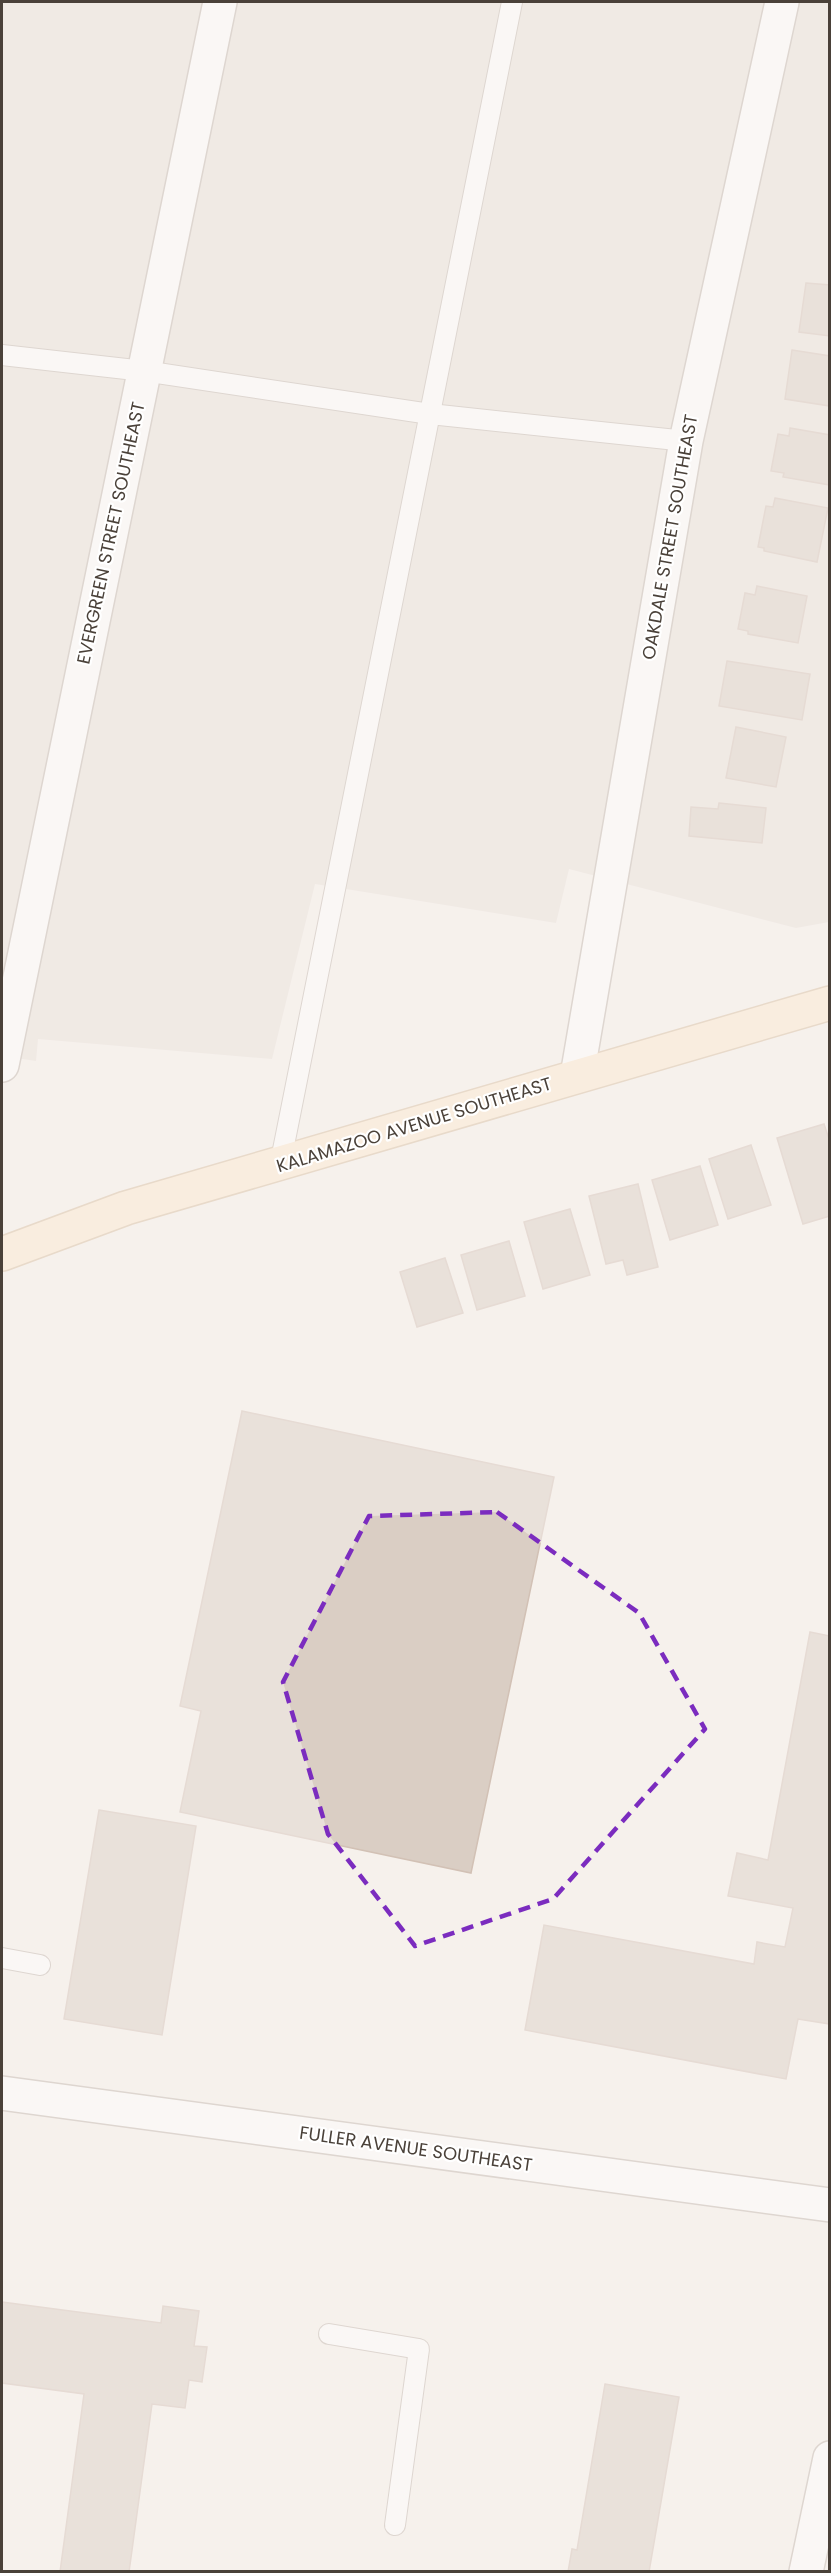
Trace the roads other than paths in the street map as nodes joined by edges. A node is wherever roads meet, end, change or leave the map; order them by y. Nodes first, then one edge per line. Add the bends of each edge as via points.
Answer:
1 (220, 2) edge
2 (512, 2) edge
3 (782, 2) edge
4 (2, 355) edge
5 (144, 371) junction
6 (430, 414) junction
7 (686, 441) junction
8 (830, 1003) edge
9 (2, 1065) edge
10 (577, 1076) junction
11 (280, 1165) junction
12 (2, 1254) edge
13 (2, 1958) edge
14 (40, 1965) dead end
15 (2, 2093) edge
16 (830, 2205) edge
17 (329, 2334) dead end
18 (829, 2464) edge
19 (395, 2525) dead end
20 (806, 2571) edge

1 - 5 street, EVERGREEN STREET SOUTHEAST
2 - 6 lane
3 - 7 street, OAKDALE STREET SOUTHEAST
4 - 5 lane
5 - 6 lane
5 - 9 street, EVERGREEN STREET SOUTHEAST
6 - 7 lane
6 - 11 lane
7 - 10 street, OAKDALE STREET SOUTHEAST
8 - 10 main road, KALAMAZOO AVENUE SOUTHEAST
10 - 11 main road, KALAMAZOO AVENUE SOUTHEAST
11 - 12 main road, KALAMAZOO AVENUE SOUTHEAST via 126,1209
13 - 14 lane
15 - 16 street, FULLER AVENUE SOUTHEAST
17 - 19 lane via 419,2349
18 - 20 street

